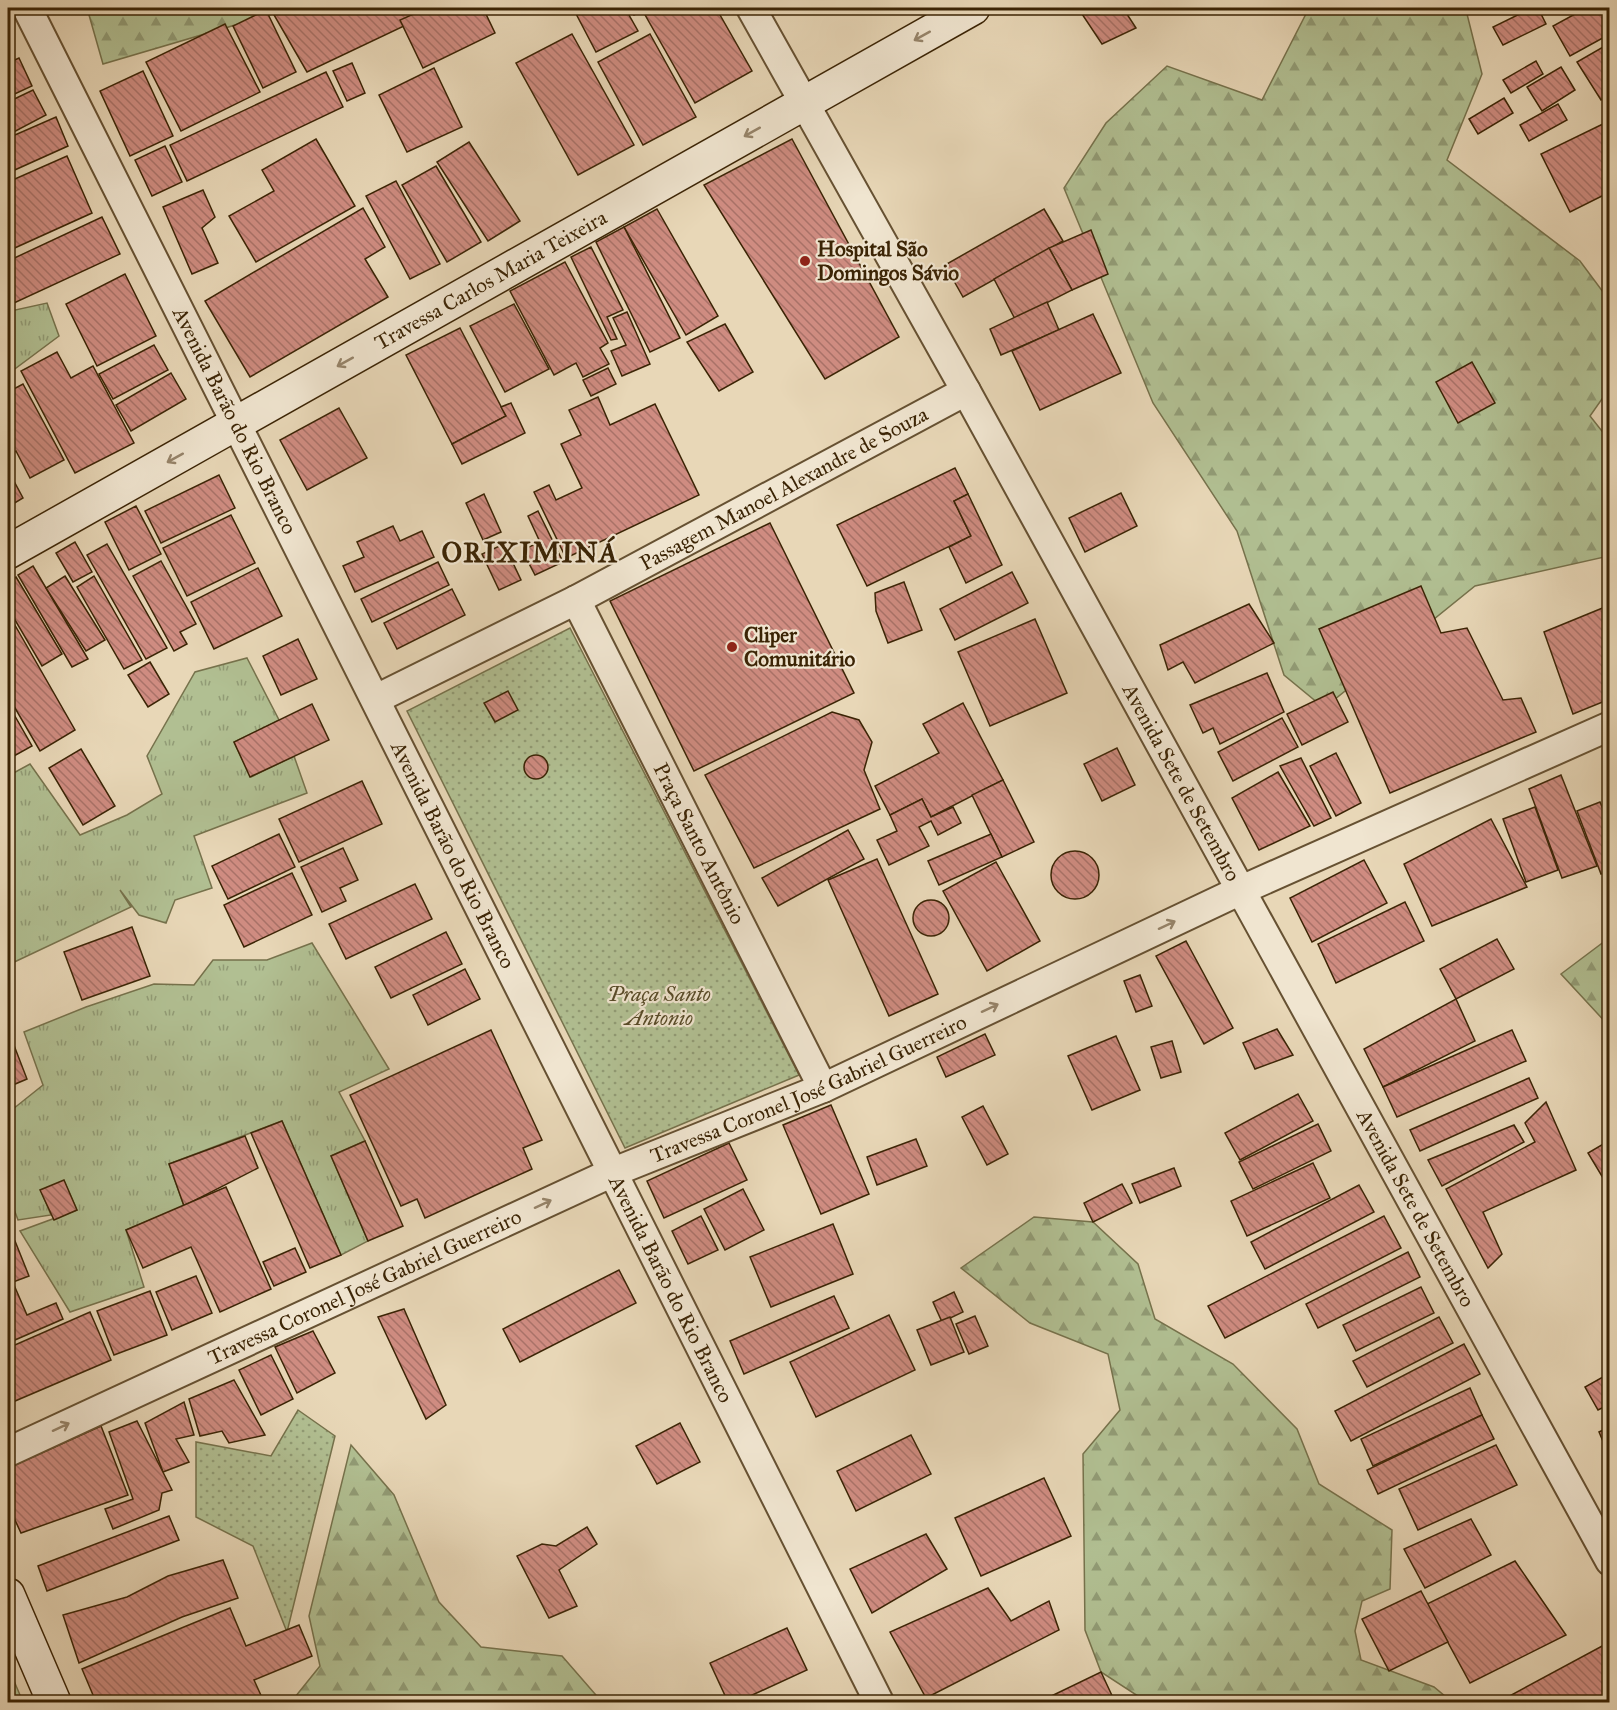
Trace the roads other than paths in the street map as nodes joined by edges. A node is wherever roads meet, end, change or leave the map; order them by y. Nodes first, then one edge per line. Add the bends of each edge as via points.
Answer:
1 (27, 8) edge
2 (751, 8) edge
3 (973, 8) edge
4 (804, 103) junction
5 (966, 392) junction
6 (237, 423) junction
7 (8, 552) edge
8 (576, 600) junction
9 (376, 699) junction
10 (1610, 726) edge
11 (1239, 891) junction
12 (823, 1088) junction
13 (611, 1173) junction
14 (8, 1452) edge
15 (1610, 1561) edge
16 (8, 1595) edge
17 (54, 1702) edge
18 (879, 1702) edge

1 - 6 street, Avenida Barão do Rio Branco
2 - 4 street, Avenida Sete de Setembro
3 -> 4 street, Travessa Carlos Maria Teixeira
4 - 5 street, Avenida Sete de Setembro
4 -> 6 street, Travessa Carlos Maria Teixeira
5 - 8 street, Passagem Manoel Alexandre de Souza
5 - 11 street, Avenida Sete de Setembro
6 -> 7 street, Travessa Carlos Maria Teixeira
6 - 9 street, Avenida Barão do Rio Branco
8 - 9 street, Passagem Manoel Alexandre de Souza
8 - 12 street, Praça Santo Antônio
9 - 13 street, Avenida Barão do Rio Branco
10 - 11 street, Travessa Coronel José Gabriel Guerreiro
12 -> 11 street, Travessa Coronel José Gabriel Guerreiro
11 - 15 street, Avenida Sete de Setembro
12 - 13 street, Travessa Coronel José Gabriel Guerreiro
14 -> 13 street, Travessa Coronel José Gabriel Guerreiro
13 - 18 street, Avenida Barão do Rio Branco
16 - 17 street

